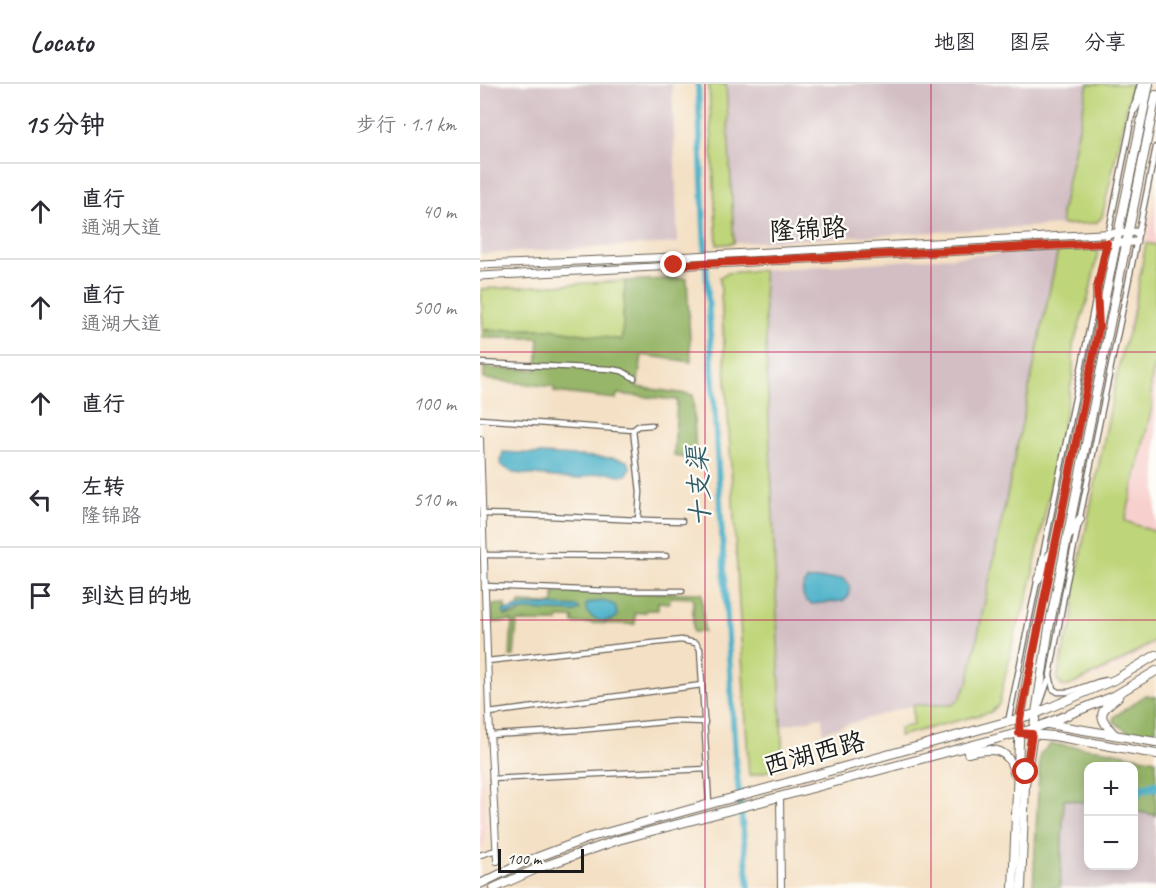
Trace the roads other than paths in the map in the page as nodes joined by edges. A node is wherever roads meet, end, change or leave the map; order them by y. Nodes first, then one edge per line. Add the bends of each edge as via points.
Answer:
1 (1140, 84) edge
2 (1148, 84) edge
3 (1156, 95) edge
4 (1134, 110) junction
5 (1156, 128) edge
6 (1147, 141) junction
7 (1156, 147) edge
8 (1129, 232) junction
9 (1138, 232) junction
10 (1109, 233) junction
11 (1118, 233) junction
12 (1116, 242) junction
13 (1127, 242) junction
14 (1136, 242) junction
15 (1107, 243) junction
16 (733, 258) junction
17 (674, 261) junction
18 (480, 265) edge
19 (480, 276) edge
20 (1097, 289) junction
21 (1099, 327) junction
22 (480, 363) edge
23 (634, 378) dead end
24 (480, 418) edge
25 (652, 425) dead end
26 (633, 430) junction
27 (480, 439) edge
28 (483, 514) junction
29 (1080, 519) junction
30 (638, 520) junction
31 (682, 521) dead end
32 (1067, 539) junction
33 (1054, 546) junction
34 (484, 555) junction
35 (666, 556) dead end
36 (482, 567) edge
37 (1038, 579) junction
38 (485, 586) junction
39 (682, 591) dead end
40 (1156, 655) edge
41 (487, 661) junction
42 (1156, 671) edge
43 (1050, 675) junction
44 (1116, 679) junction
45 (702, 685) junction
46 (1130, 686) junction
47 (488, 698) junction
48 (480, 699) edge
49 (489, 713) junction
50 (1035, 714) junction
51 (1020, 719) junction
52 (705, 722) junction
53 (1008, 722) junction
54 (1046, 724) junction
55 (1033, 732) junction
56 (1019, 733) junction
57 (490, 735) junction
58 (1115, 735) junction
59 (1156, 742) edge
60 (1156, 754) edge
61 (899, 766) junction
62 (707, 769) junction
63 (492, 779) junction
64 (1016, 786) junction
65 (780, 796) junction
66 (709, 803) junction
67 (493, 852) dead end
68 (480, 855) edge
69 (497, 861) dead end
70 (480, 884) edge
71 (494, 888) edge
72 (781, 888) edge
73 (1013, 888) edge
74 (1021, 888) edge

1 - 4 street
2 - 4 main road
2 - 11 main road
3 - 6 main road
4 - 10 street
5 - 6 main road
6 - 8 main road
7 - 9 street
8 - 9 main road, 隆锦路
8 - 11 main road, 隆锦路
8 - 13 main road
9 - 14 street
10 - 11 main road, 隆锦路
10 - 15 street
10 - 16 main road, 隆锦路
11 - 12 main road
12 - 13 main road, 隆锦路
12 - 15 main road, 隆锦路
12 - 21 main road
13 - 14 main road, 隆锦路
13 - 32 main road
14 - 29 street
15 - 16 main road, 隆锦路
15 - 20 street
16 - 17 main road, 隆锦路
17 - 18 main road, 隆锦路
17 - 19 main road, 隆锦路
20 - 21 main road
20 - 37 street
21 - 33 main road
22 - 23 street via 610,369
24 - 26 street
25 - 26 street
26 - 30 street via 640,492
27 - 28 street
28 - 30 street
28 - 34 street
29 - 32 main road
29 - 43 street
30 - 31 street
32 - 50 main road
33 - 37 main road
33 - 51 main road
34 - 35 street
34 - 36 street
36 - 38 street
37 - 53 street
38 - 39 street
38 - 41 street
40 - 44 main road, 西湖西路
41 - 45 street via 690,640 700,649
41 - 47 street
42 - 46 main road, 西湖西路
43 - 44 street via 1053,689 1063,693
43 - 50 street
44 - 50 main road, 西湖西路
45 - 49 street
45 - 52 street
46 - 54 main road, 西湖西路
46 - 58 main road via 1102,712 1106,726
47 - 48 street
47 - 49 street
49 - 57 street
50 - 51 main road, 西湖西路
50 - 54 main road
50 - 55 main road
51 - 53 main road, 西湖西路
51 - 56 main road
52 - 57 street
52 - 62 street
53 - 66 main road, 西湖西路
54 - 55 main road, 西湖西路
54 - 58 main road
55 - 56 main road, 西湖西路
55 - 60 main road
55 - 74 main road via 1025,784
56 - 61 main road, 西湖西路
56 - 64 main road
57 - 63 street
58 - 59 main road
61 - 64 main road via 991,749 1010,760
61 - 65 main road, 西湖西路
62 - 63 street
62 - 66 street
63 - 69 street
64 - 73 main road
65 - 71 main road, 西湖西路 via 582,851
65 - 72 street
66 - 70 main road, 西湖西路 via 591,837
67 - 68 street

